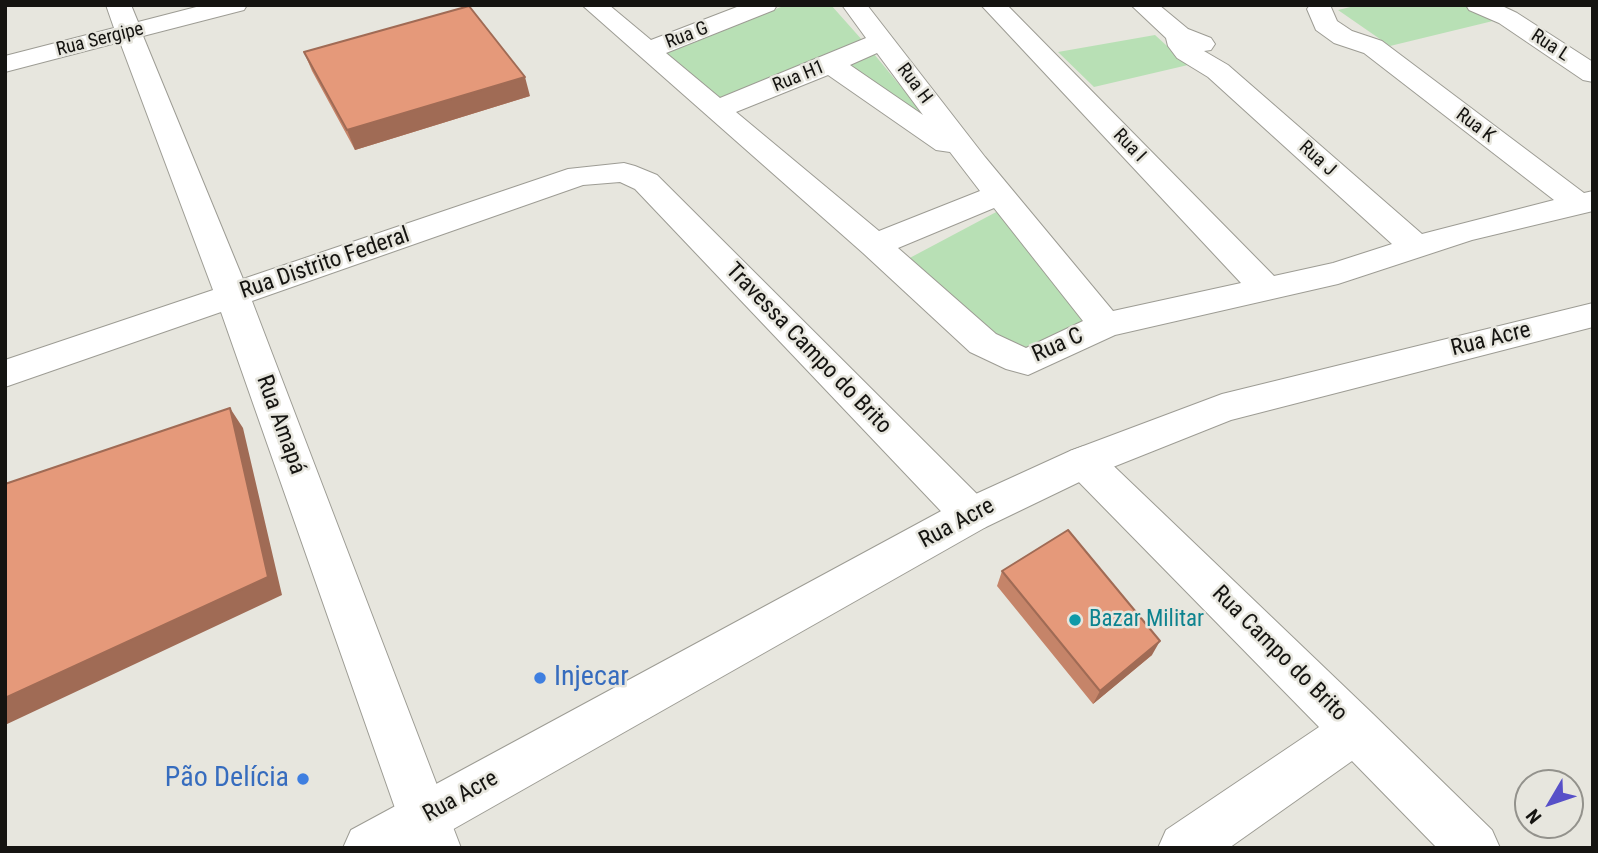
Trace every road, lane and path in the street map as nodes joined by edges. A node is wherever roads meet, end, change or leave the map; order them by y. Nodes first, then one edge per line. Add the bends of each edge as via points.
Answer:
1 (235, 5) edge
2 (594, 5) edge
3 (765, 5) edge
4 (854, 5) edge
5 (993, 5) edge
6 (1143, 5) edge
7 (1478, 5) edge
8 (1318, 7) edge
9 (1505, 12) edge
10 (123, 19) edge
11 (881, 41) junction
12 (648, 51) junction
13 (5, 64) edge
14 (831, 64) junction
15 (1593, 74) edge
16 (715, 110) junction
17 (974, 163) junction
18 (646, 182) joint
19 (1000, 194) junction
20 (1585, 203) edge
21 (875, 245) junction
22 (1416, 247) junction
23 (1265, 287) junction
24 (233, 296) junction
25 (1593, 315) edge
26 (1105, 324) junction
27 (5, 374) edge
28 (1084, 462) junction
29 (971, 515) junction
30 (1356, 730) junction
31 (430, 833) edge
32 (369, 848) edge
33 (1184, 848) edge
34 (1474, 848) edge

1 - 10 street, Rua Sergipe
2 - 12 street, Rua C
3 - 12 street, Rua G
4 - 11 street, Rua H
5 - 23 street, Rua I
6 - 22 street, Rua J via 1179,35 1186,52 1218,71
7 - 9 street, Rua L
8 - 20 street, Rua K via 1325,25 1334,32 1373,47
9 - 15 street, Rua L
10 - 13 street, Rua Sergipe
10 - 24 street, Rua Amapá
11 - 14 street, Rua H1
11 - 17 street, Rua H
12 - 16 street, Rua C
14 - 16 street, Rua H1
14 - 17 street, Rua H
16 - 21 street, Rua C
17 - 19 street, Rua H
18 - 24 street, Rua Distrito Federal via 624,172 579,176
18 - 29 street, Travessa Campo do Brito
19 - 21 street
19 - 26 street, Rua H
20 - 22 street, Rua C via 1498,222
21 - 26 street, Rua C via 984,342 1008,356 1028,362
22 - 23 street, Rua C via 1338,272
23 - 26 street, Rua C
24 - 27 street, Rua Distrito Federal
24 - 31 street, Rua Amapá
25 - 28 street, Rua Acre via 1223,408
28 - 29 street, Rua Acre
28 - 30 street, Rua Campo do Brito
29 - 31 street, Rua Acre
30 - 33 street
30 - 34 street, Rua Campo do Brito
31 - 32 street, Rua Acre

